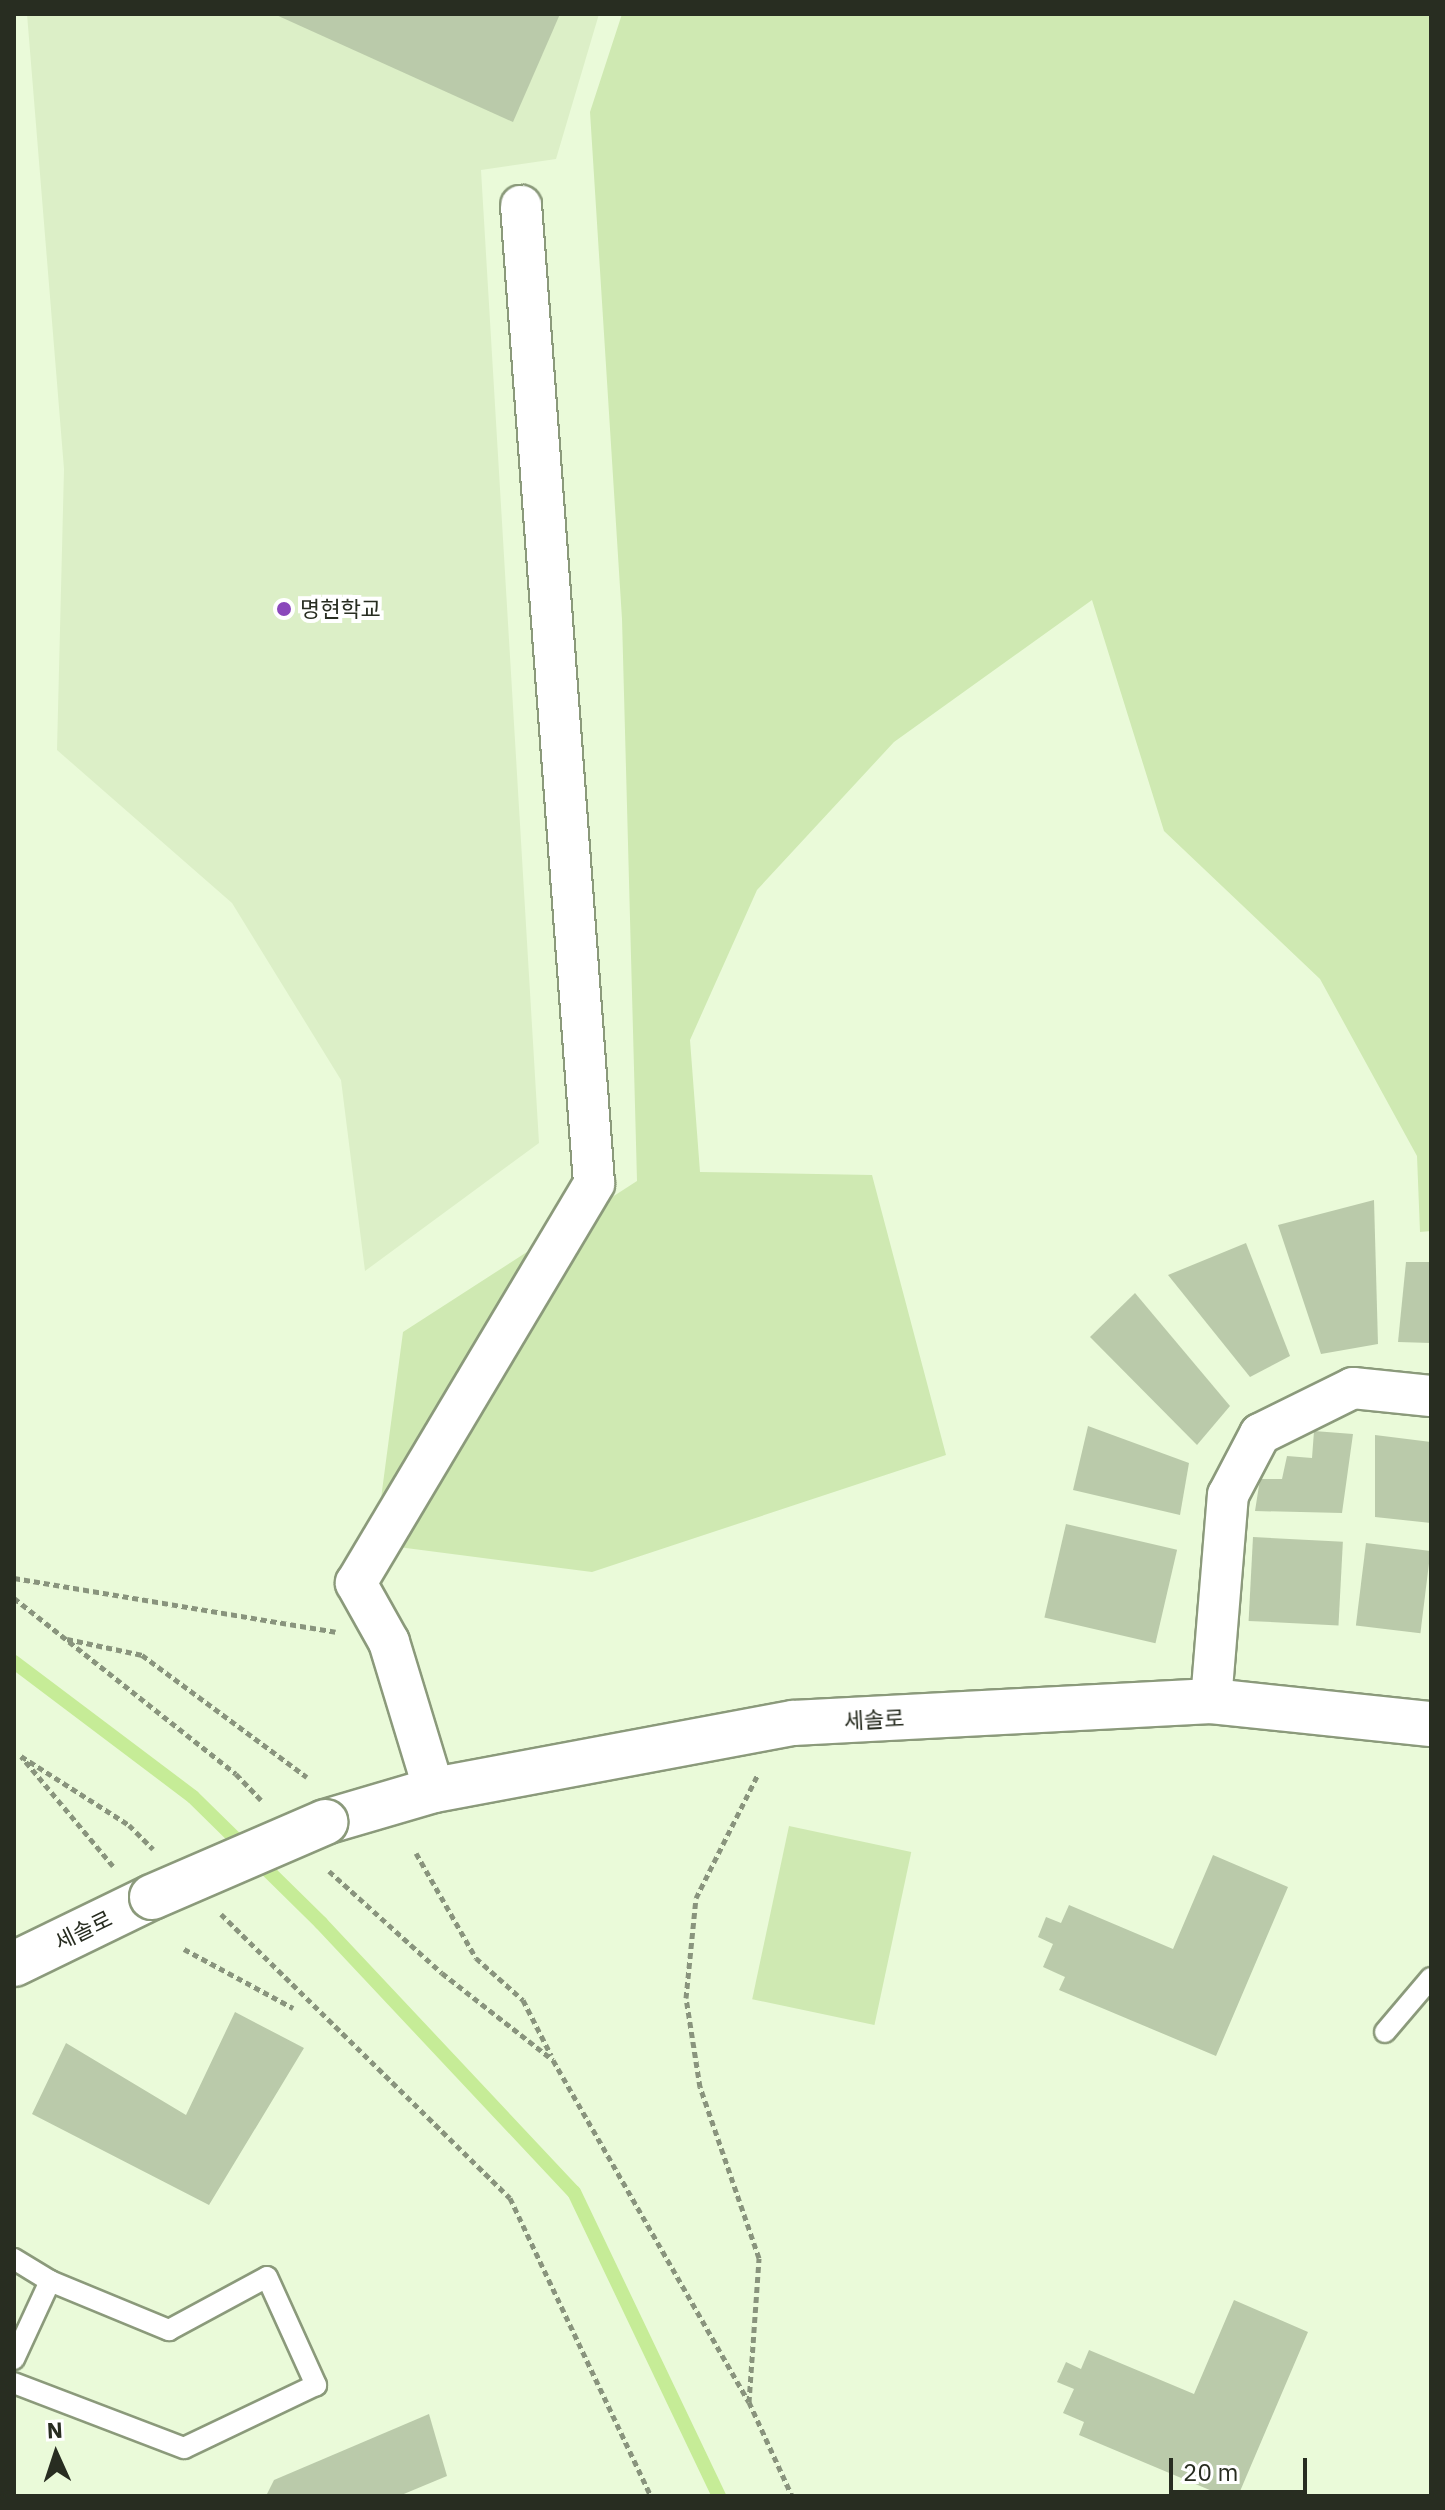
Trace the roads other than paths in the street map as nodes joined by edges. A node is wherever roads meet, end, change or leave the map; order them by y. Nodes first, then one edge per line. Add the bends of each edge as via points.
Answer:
1 (521, 206) dead end
2 (1431, 1396) edge
3 (1211, 1701) junction
4 (1431, 1724) edge
5 (434, 1790) junction
6 (14, 1964) edge
7 (1431, 1978) edge
8 (1385, 2032) dead end
9 (14, 2259) edge
10 (50, 2281) junction
11 (14, 2359) edge
12 (14, 2383) edge

1 - 5 street via 594,1183 356,1583 389,1642
2 - 3 street via 1353,1388 1260,1434 1228,1495
3 - 4 street, 세솔로
3 - 5 street, 세솔로 via 793,1723
5 - 6 street, 세솔로, bridge via 323,1842 158,1878
7 - 8 lane
9 - 10 lane
10 - 11 lane
10 - 12 lane via 169,2330 267,2277 316,2385 184,2448

